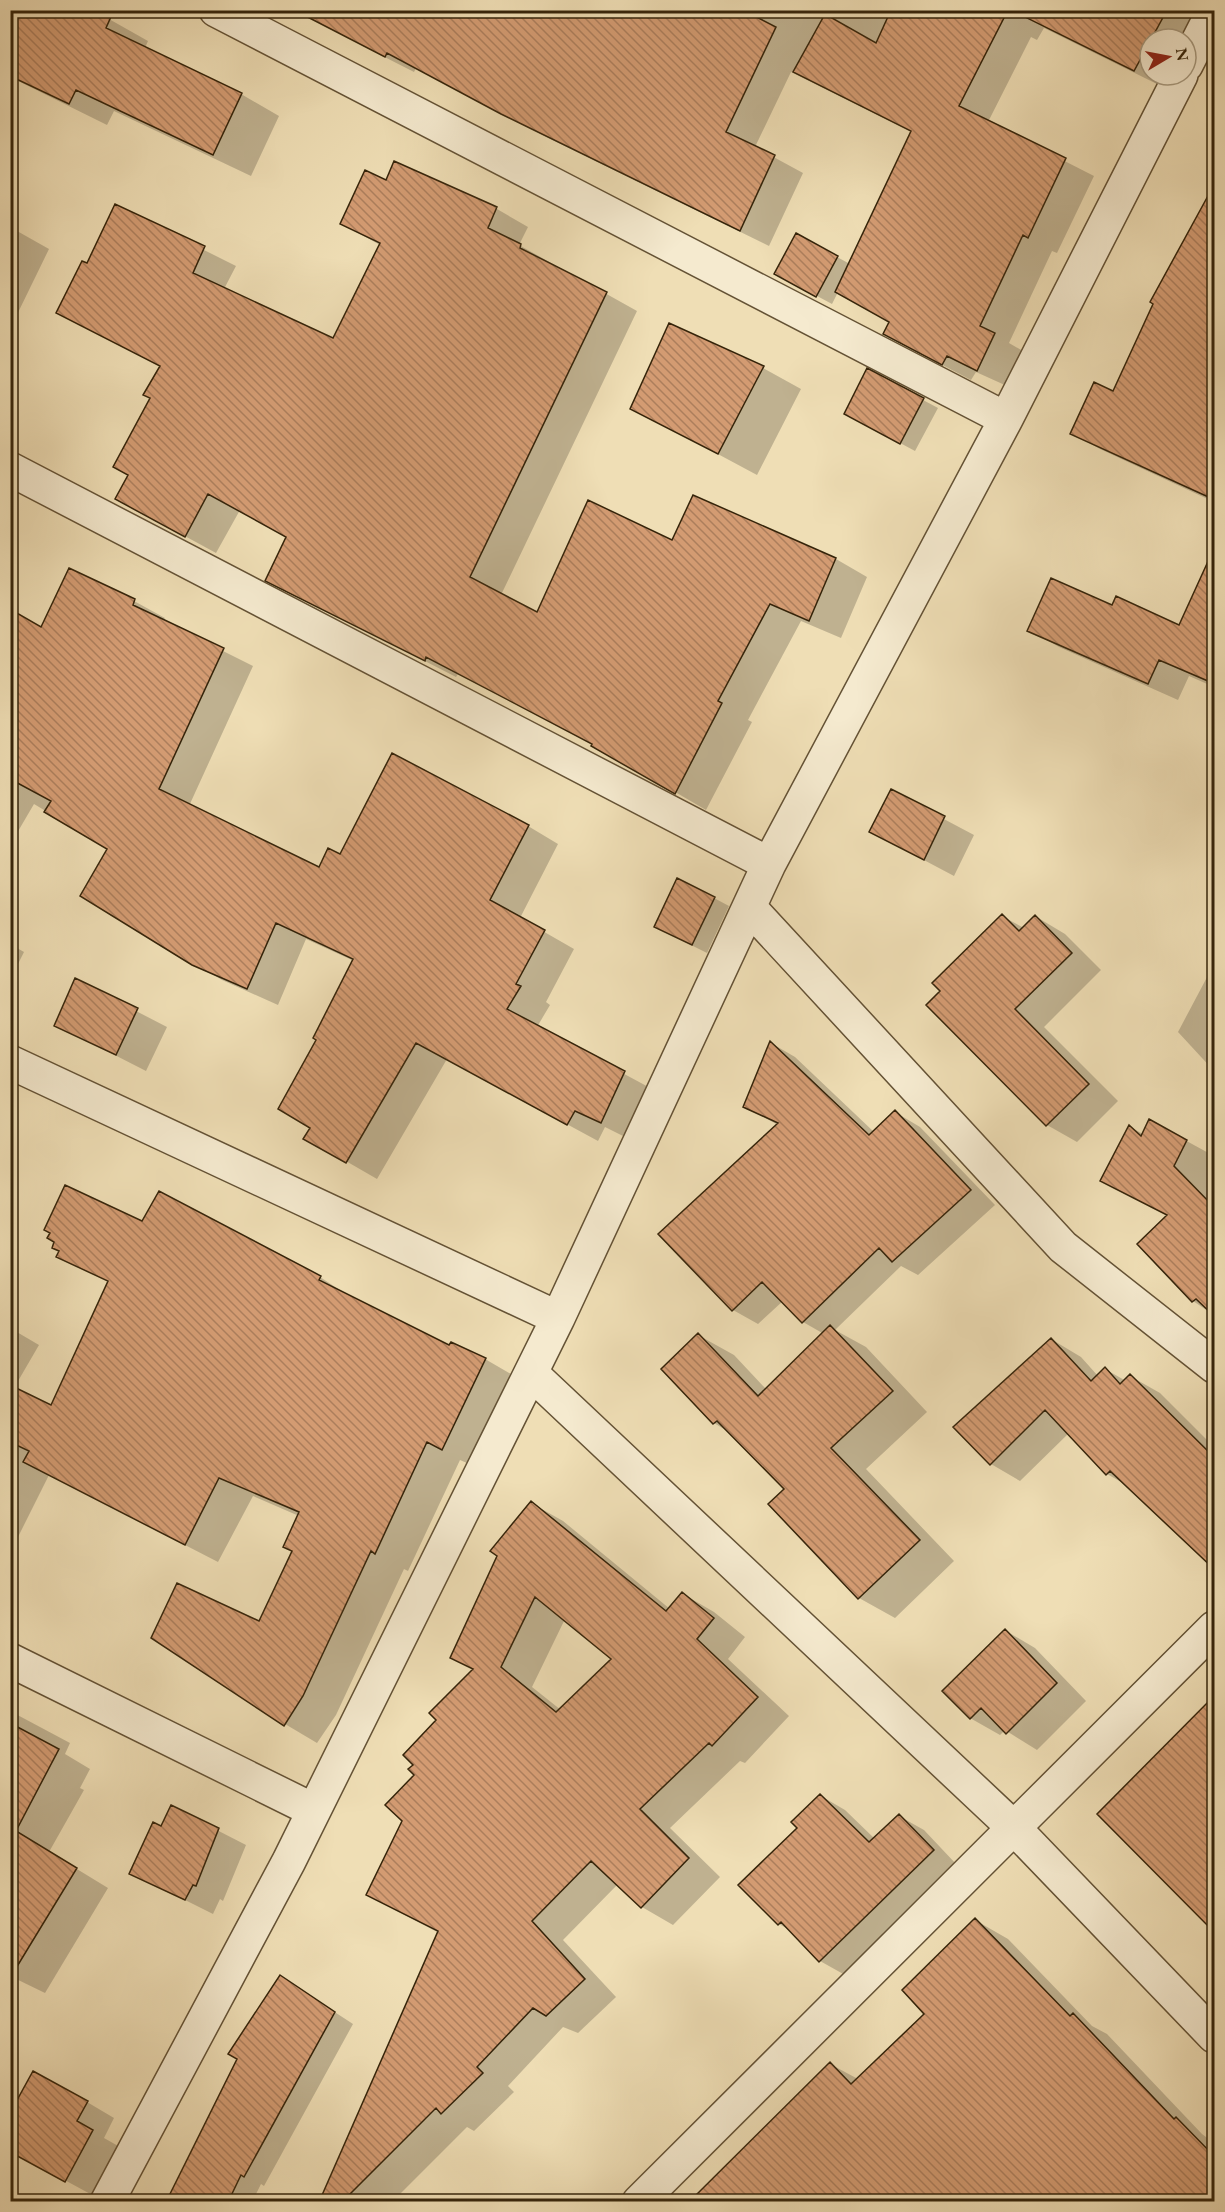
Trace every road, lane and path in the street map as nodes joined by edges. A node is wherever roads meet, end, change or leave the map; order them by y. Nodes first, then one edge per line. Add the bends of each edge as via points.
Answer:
1 (216, 10) edge
2 (1214, 10) edge
3 (1198, 41) edge
4 (1175, 87) edge
5 (1006, 419) junction
6 (10, 469) edge
7 (769, 864) junction
8 (749, 907) junction
9 (10, 1062) edge
10 (558, 1318) junction
11 (1215, 1366) edge
12 (531, 1373) junction
13 (1215, 1628) edge
14 (10, 1660) edge
15 (313, 1810) junction
16 (1015, 1829) junction
17 (1215, 2036) edge
18 (107, 2202) edge
19 (639, 2202) edge

1 - 5 street
2 - 3 street
4 - 5 street
5 - 7 street
6 - 7 street
7 - 8 street
8 - 10 street
8 - 11 street via 1063,1247
9 - 10 street
10 - 12 street
12 - 15 street
12 - 16 street
13 - 16 street
14 - 15 street
15 - 18 street via 284,1872
16 - 17 street
16 - 19 street

